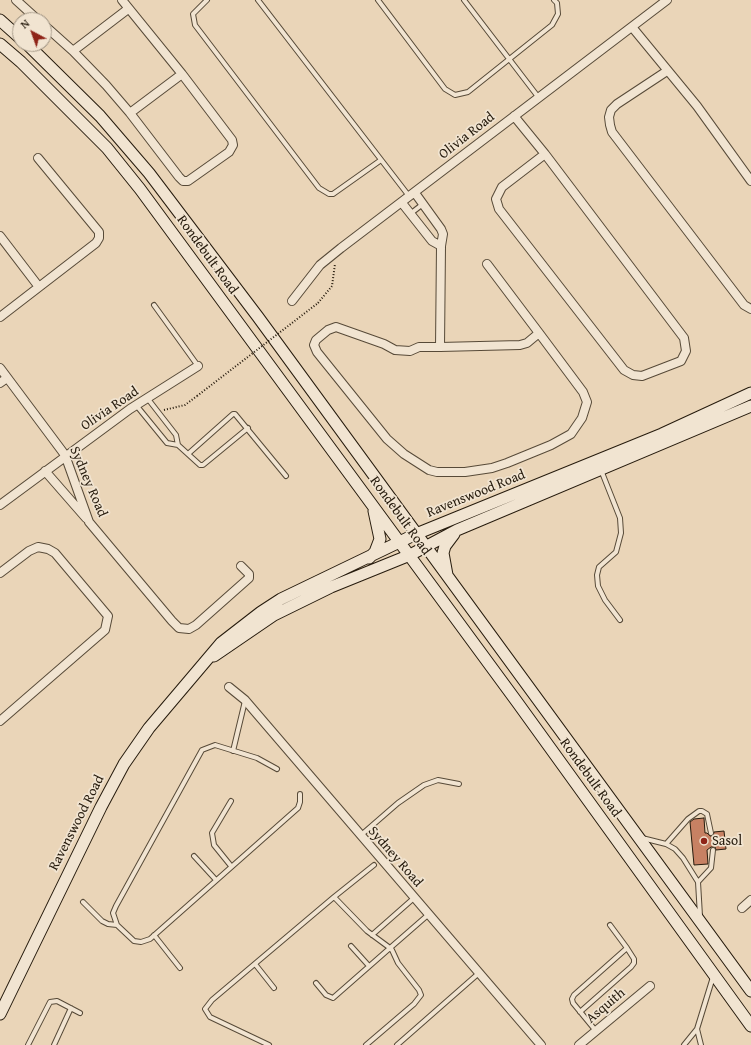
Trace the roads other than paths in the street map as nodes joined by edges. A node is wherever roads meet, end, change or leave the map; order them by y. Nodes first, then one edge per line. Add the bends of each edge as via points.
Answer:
1 (16, 0) edge
2 (122, 0) edge
3 (207, 0) edge
4 (258, 0) edge
5 (378, 0) edge
6 (464, 0) edge
7 (554, 0) edge
8 (667, 0) edge
9 (128, 9) junction
10 (29, 12) edge
11 (0, 20) edge
12 (632, 27) junction
13 (12, 31) edge
14 (52, 32) edge
15 (0, 44) edge
16 (73, 51) junction
17 (35, 52) edge
18 (508, 58) junction
19 (667, 71) junction
20 (182, 74) junction
21 (539, 98) junction
22 (130, 113) junction
23 (514, 116) junction
24 (545, 154) junction
25 (38, 158) dead end
26 (381, 160) junction
27 (751, 181) edge
28 (412, 195) junction
29 (402, 203) junction
30 (423, 204) junction
31 (410, 214) junction
32 (0, 236) edge
33 (441, 246) junction
34 (487, 264) dead end
35 (39, 287) junction
36 (292, 301) dead end
37 (154, 305) dead end
38 (751, 309) edge
39 (0, 317) edge
40 (539, 333) junction
41 (440, 347) junction
42 (198, 366) joint
43 (0, 368) edge
44 (7, 378) junction
45 (0, 383) edge
46 (751, 393) edge
47 (148, 399) junction
48 (136, 405) junction
49 (751, 406) edge
50 (248, 428) junction
51 (178, 445) junction
52 (188, 454) junction
53 (65, 455) junction
54 (600, 465) junction
55 (45, 471) junction
56 (286, 476) dead end
57 (372, 504) junction
58 (0, 505) edge
59 (89, 522) junction
60 (458, 530) junction
61 (416, 534) junction
62 (401, 542) junction
63 (425, 546) junction
64 (410, 555) junction
65 (369, 558) junction
66 (241, 566) dead end
67 (0, 573) edge
68 (447, 577) junction
69 (620, 620) dead end
70 (206, 660) junction
71 (230, 687) dead end
72 (245, 700) junction
73 (0, 721) edge
74 (233, 751) junction
75 (277, 769) dead end
76 (459, 784) dead end
77 (300, 794) dead end
78 (232, 801) dead end
79 (711, 832) dead end
80 (360, 836) junction
81 (638, 837) junction
82 (666, 844) junction
83 (713, 850) dead end
84 (194, 856) dead end
85 (374, 865) dead end
86 (231, 866) junction
87 (216, 880) junction
88 (698, 882) junction
89 (334, 897) junction
90 (414, 898) junction
91 (751, 900) edge
92 (83, 902) dead end
93 (742, 908) dead end
94 (429, 914) junction
95 (700, 922) junction
96 (117, 925) junction
97 (610, 925) dead end
98 (154, 935) junction
99 (372, 935) junction
100 (351, 946) dead end
101 (390, 948) junction
102 (627, 948) junction
103 (255, 964) junction
104 (369, 966) junction
105 (180, 968) dead end
106 (479, 973) junction
107 (713, 975) junction
108 (316, 983) dead end
109 (650, 986) dead end
110 (274, 988) dead end
111 (751, 992) edge
112 (71, 1008) junction
113 (580, 1012) junction
114 (80, 1013) dead end
115 (0, 1014) edge
116 (751, 1026) edge
117 (697, 1029) junction
118 (596, 1031) junction
119 (28, 1045) edge
120 (54, 1045) edge
121 (269, 1045) edge
122 (366, 1045) edge
123 (397, 1045) edge
124 (541, 1045) edge
125 (579, 1045) edge
126 (684, 1045) edge
127 (701, 1045) edge

1 - 10 street
2 - 9 street
3 - 26 lane via 194,14 195,25 319,188 333,194
4 - 26 lane
5 - 18 lane via 450,93 456,95 468,92
6 - 18 lane
7 - 18 lane via 557,3 558,14 552,25
8 - 12 street, Olivia Road
9 - 16 street
9 - 20 street
11 - 13 main road
12 - 19 street
12 - 21 street, Olivia Road
14 - 16 street
15 - 57 main road, Rondebult Road via 106,148 140,190
16 - 22 street
17 - 61 main road, Rondebult Road via 100,116 149,174 258,317
18 - 21 lane
19 - 27 street via 697,106
19 - 38 street via 611,110 609,117 612,132 744,305
20 - 22 street
20 - 22 street via 232,140 233,145 229,152 193,178 183,180
21 - 23 street, Olivia Road
23 - 24 street
23 - 28 street, Olivia Road
24 - 24 street via 502,187 496,199 499,209 624,370 633,376 642,376 681,361 686,351 684,338
25 - 35 street via 99,232 96,243
26 - 28 lane
28 - 29 street, Olivia Road
28 - 30 street
29 - 31 street
29 - 36 street, Olivia Road via 320,264
30 - 31 lane
30 - 33 street via 441,229
31 - 33 street via 432,241
32 - 35 street
33 - 41 street
34 - 40 street
35 - 39 street
37 - 42 lane
40 - 41 street via 527,343 520,345
40 - 41 street via 583,392 587,402 586,408 571,434 535,452 492,468 437,472 428,470 404,454 362,410 314,345 328,330 336,327 394,350 410,351 419,347
42 - 47 street, Olivia Road
43 - 44 street, Sydney Road
44 - 45 street
44 - 53 street, Sydney Road
46 - 54 main road, Ravenswood Road
47 - 48 street, Olivia Road
47 - 51 lane via 176,435
48 - 51 lane via 167,443
48 - 53 street, Olivia Road
49 - 54 main road, Ravenswood Road
50 - 52 lane via 206,464 200,465
50 - 52 lane via 238,415 233,414
50 - 56 lane
51 - 52 lane
53 - 55 street, Olivia Road
53 - 59 street, Sydney Road
54 - 60 main road, Ravenswood Road
54 - 61 main road, Ravenswood Road
54 - 69 lane via 620,518 621,534 616,552 599,567 598,586
55 - 58 street, Olivia Road
55 - 59 street
57 - 62 main road, Rondebult Road
57 - 65 main road via 380,539 375,552
59 - 66 street, Sydney Road via 172,621 183,629 196,625 249,578 250,574
60 - 63 main road, Ravenswood Road
60 - 68 main road via 445,546 443,553
61 - 62 main road, Ravenswood Road
61 - 63 main road, Rondebult Road
62 - 64 main road, Rondebult Road
62 - 65 main road, Ravenswood Road
63 - 64 main road, Ravenswood Road
63 - 68 main road, Rondebult Road
64 - 70 main road, Ravenswood Road via 297,603 274,615
64 - 107 main road, Rondebult Road
65 - 70 main road, Ravenswood Road via 281,599 221,643
67 - 73 street via 29,551 38,547 48,549 55,553 108,616 105,630
68 - 81 main road, Rondebult Road
70 - 115 main road, Ravenswood Road via 148,728 124,764
71 - 72 street, Sydney Road
72 - 74 lane
72 - 80 street, Sydney Road
74 - 75 lane via 257,758
74 - 96 lane via 215,745 199,753 116,906 113,913
76 - 80 lane via 438,780 424,785 398,803
77 - 86 lane via 298,808
78 - 86 lane via 212,833 214,844
79 - 82 lane via 708,814 698,811
80 - 90 street, Sydney Road
81 - 82 lane
81 - 95 main road, Rondebult Road
82 - 88 lane via 679,853
83 - 88 lane via 710,868
84 - 87 lane
85 - 89 lane
86 - 87 lane
87 - 98 lane
88 - 95 lane
89 - 99 lane
89 - 103 lane
90 - 94 street, Sydney Road
90 - 99 lane
91 - 93 street
92 - 96 lane via 102,922
94 - 101 lane
94 - 106 street, Sydney Road
95 - 111 main road, Rondebult Road
96 - 98 lane via 134,942 145,941
97 - 102 lane
98 - 105 lane
99 - 101 lane
100 - 104 lane
101 - 104 lane
101 - 122 lane via 421,995
102 - 113 lane via 634,963
102 - 113 lane via 574,995 573,1003
103 - 110 lane
103 - 121 lane via 212,1000 205,1009 210,1017
104 - 108 lane via 333,998 326,995
106 - 123 lane
106 - 124 street, Sydney Road
107 - 116 main road, Rondebult Road
107 - 117 lane
109 - 118 street, Asquith
112 - 114 lane
112 - 119 lane via 57,1000 50,1002
112 - 120 lane
113 - 118 lane
117 - 126 lane
117 - 127 lane
118 - 125 street, Asquith

